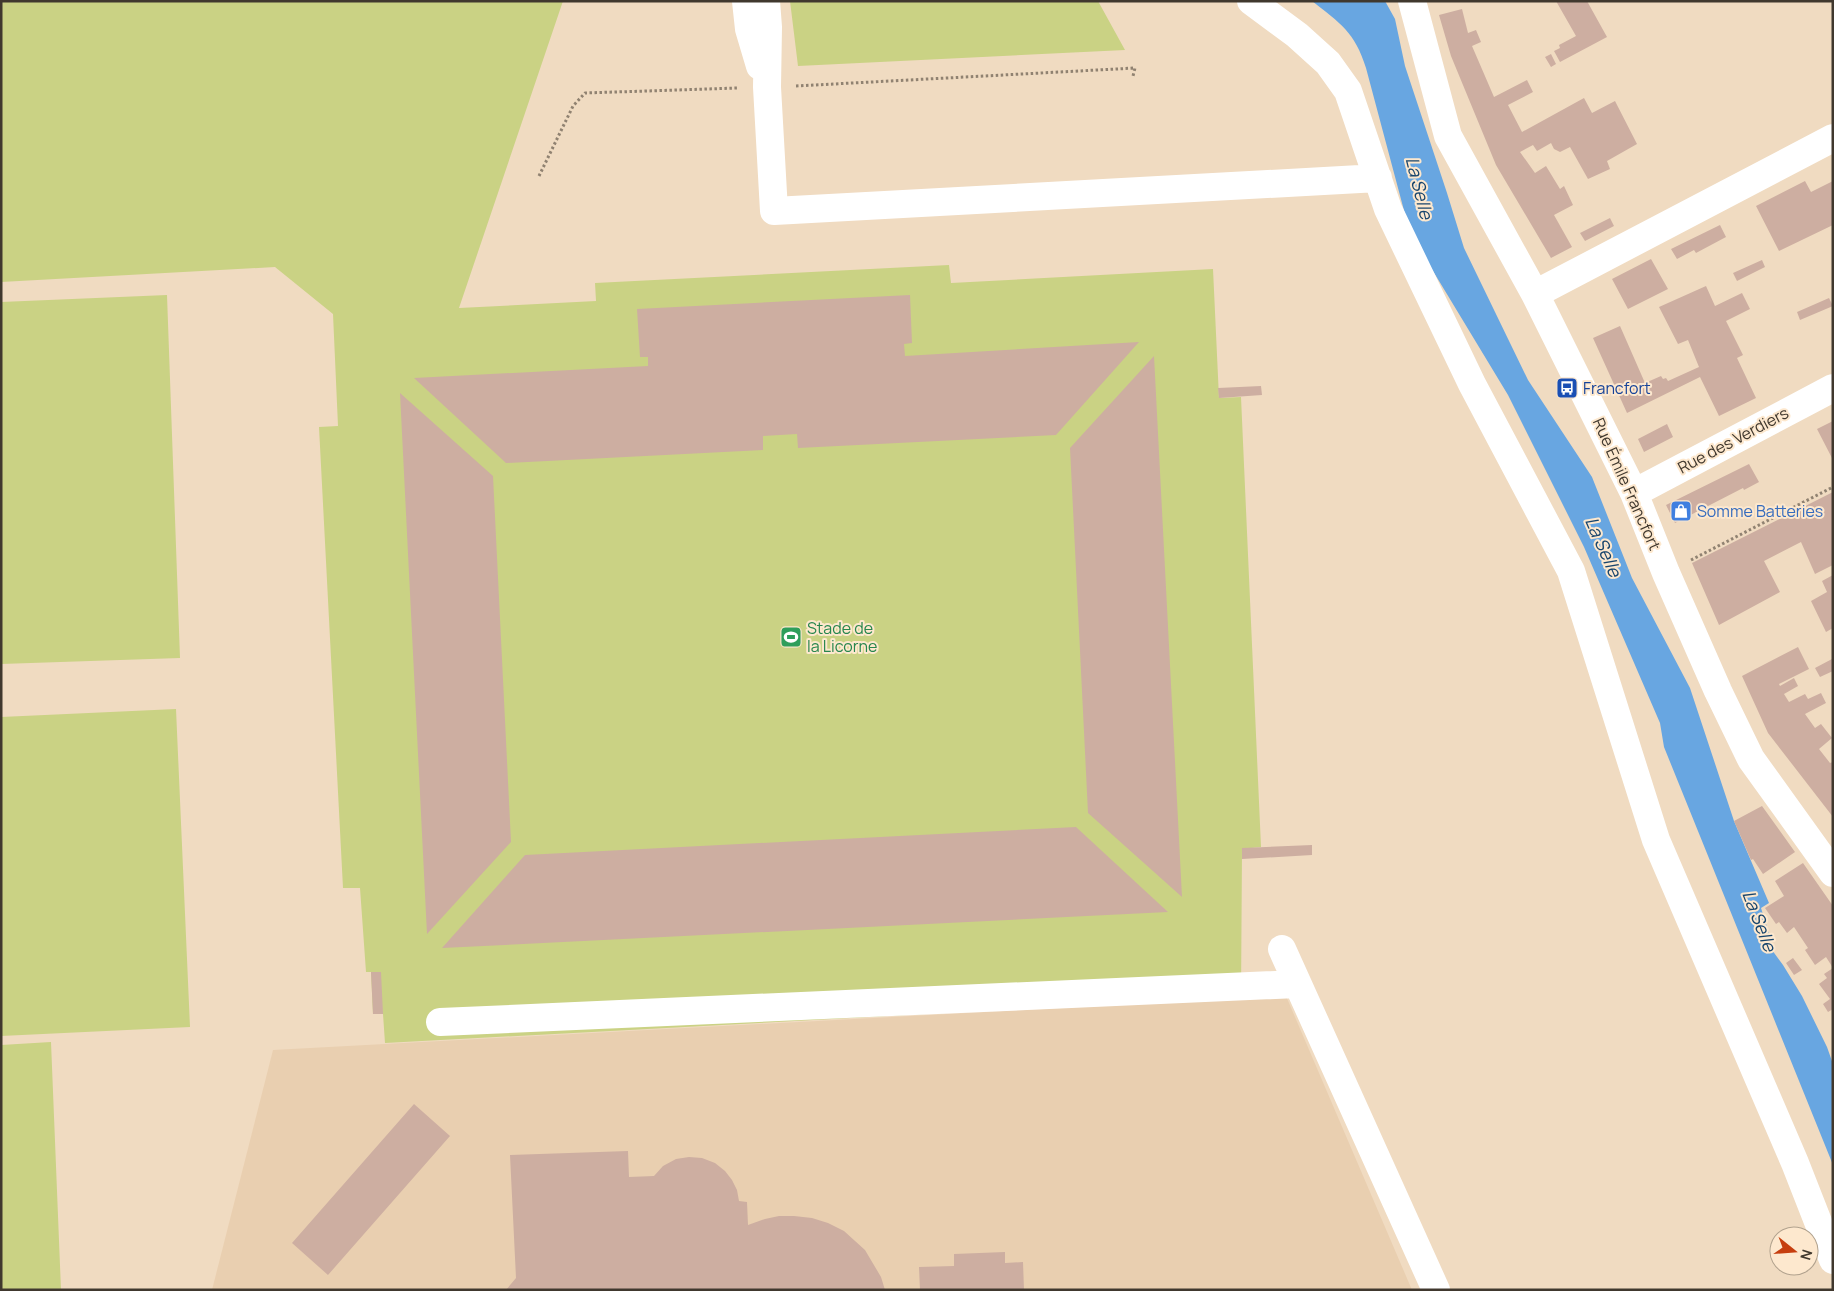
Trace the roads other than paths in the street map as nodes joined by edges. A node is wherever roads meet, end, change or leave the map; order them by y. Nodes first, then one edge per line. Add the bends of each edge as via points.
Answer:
1 (746, 1) edge
2 (766, 1) edge
3 (1251, 1) edge
4 (1412, 1) edge
5 (767, 91) junction
6 (1833, 138) edge
7 (1378, 178) junction
8 (1535, 294) junction
9 (1833, 388) edge
10 (1634, 493) junction
11 (1833, 873) edge
12 (1282, 949) dead end
13 (1298, 984) junction
14 (440, 1022) dead end
15 (1833, 1260) edge
16 (1436, 1290) edge

1 - 5 street via 749,29
2 - 5 street
3 - 7 street via 1328,63 1348,91
4 - 8 street, Rue Émile Francfort via 1448,136
5 - 7 street via 774,211
6 - 8 street
7 - 15 street via 1388,208 1472,384 1571,571 1656,840 1795,1163
8 - 10 street, Rue Émile Francfort
9 - 10 street, Rue des Verdiers
10 - 11 street, Rue Émile Francfort via 1718,691 1751,759
12 - 13 street
13 - 14 street
13 - 16 street

